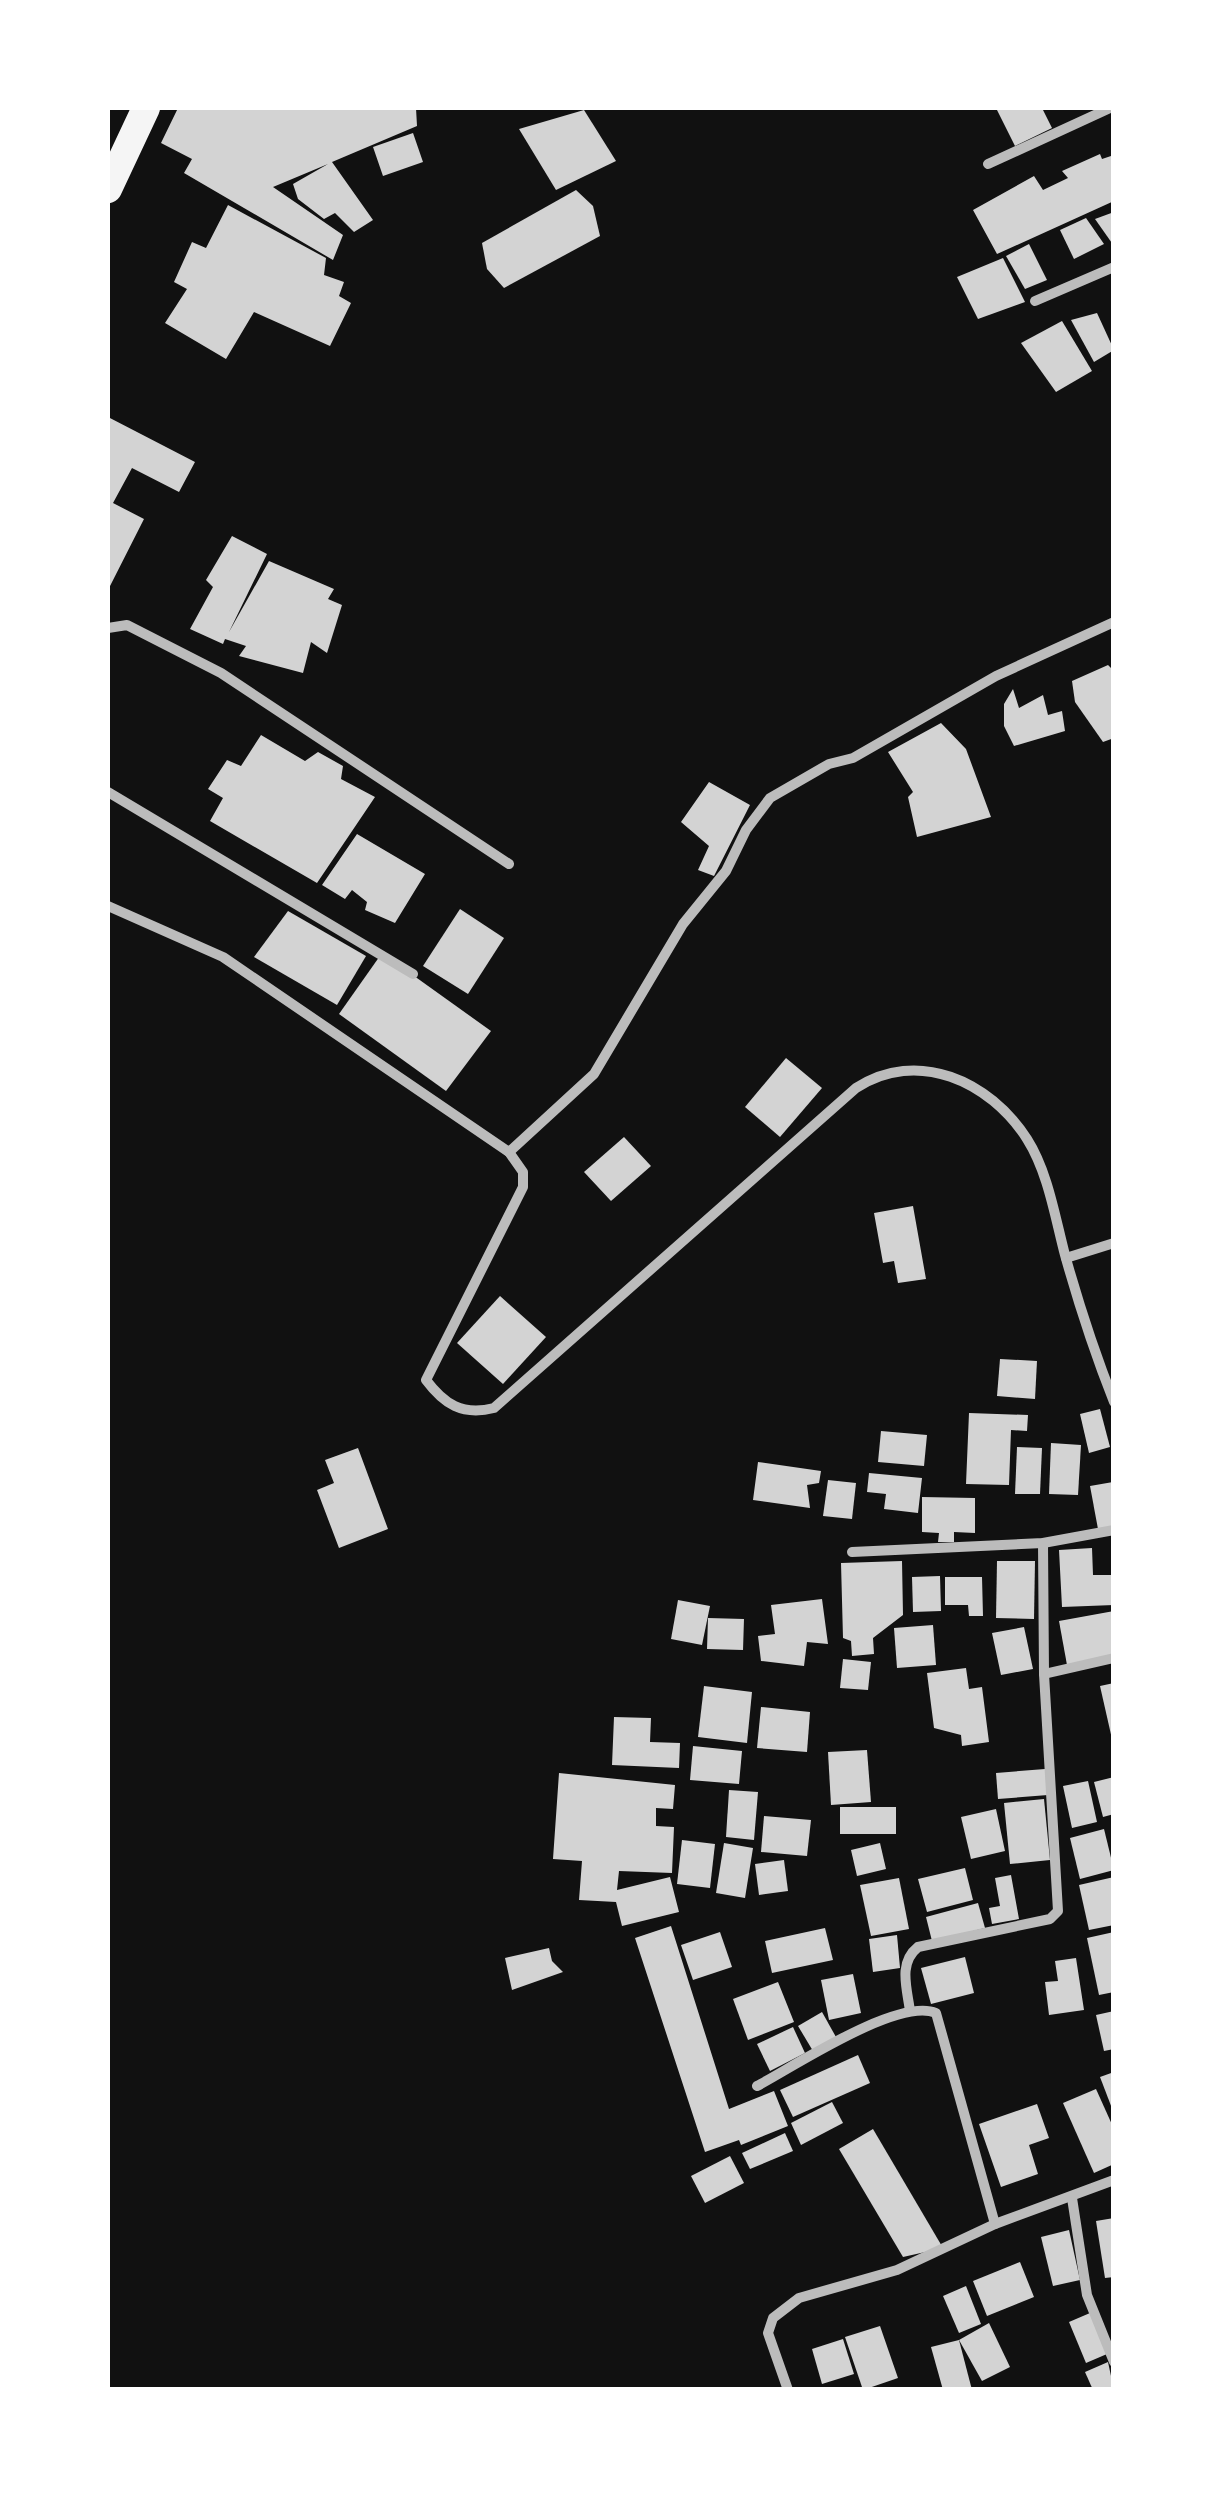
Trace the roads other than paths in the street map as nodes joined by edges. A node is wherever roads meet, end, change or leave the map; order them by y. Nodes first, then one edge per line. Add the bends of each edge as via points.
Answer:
1 (146, 108) edge
2 (1110, 108) edge
3 (988, 164) dead end
4 (108, 189) edge
5 (1114, 267) edge
6 (1035, 302) dead end
7 (1114, 622) edge
8 (108, 628) edge
9 (108, 792) edge
10 (508, 864) dead end
11 (108, 906) edge
12 (413, 974) dead end
13 (509, 1152) junction
14 (1114, 1243) edge
15 (1066, 1258) junction
16 (1114, 1402) edge
17 (1114, 1530) edge
18 (1043, 1544) junction
19 (852, 1552) dead end
20 (1114, 1658) edge
21 (1044, 1674) junction
22 (910, 2011) junction
23 (757, 2086) dead end
24 (1114, 2180) edge
25 (1072, 2198) junction
26 (995, 2224) junction
27 (1114, 2362) edge
28 (788, 2390) edge

1 - 4 highway
2 - 3 street
5 - 6 street
7 - 13 street via 996,676 770,798 726,871 683,924 594,1074
8 - 10 street via 127,624 222,673
9 - 12 street
11 - 13 street via 223,957
13 - 15 street via 523,1172 523,1187 426,1380 447,1406 494,1408 856,1088 892,1070 966,1080 994,1101 1027,1139
14 - 15 street
15 - 16 street
17 - 18 street
18 - 19 street
18 - 21 street
20 - 21 street
21 - 22 street via 1058,1911 1050,1919 918,1947 904,1970
22 - 23 street
22 - 26 street via 927,2009 939,2021
24 - 25 street
25 - 26 street
25 - 27 street via 1088,2295
26 - 28 street via 897,2270 783,2308 768,2333

